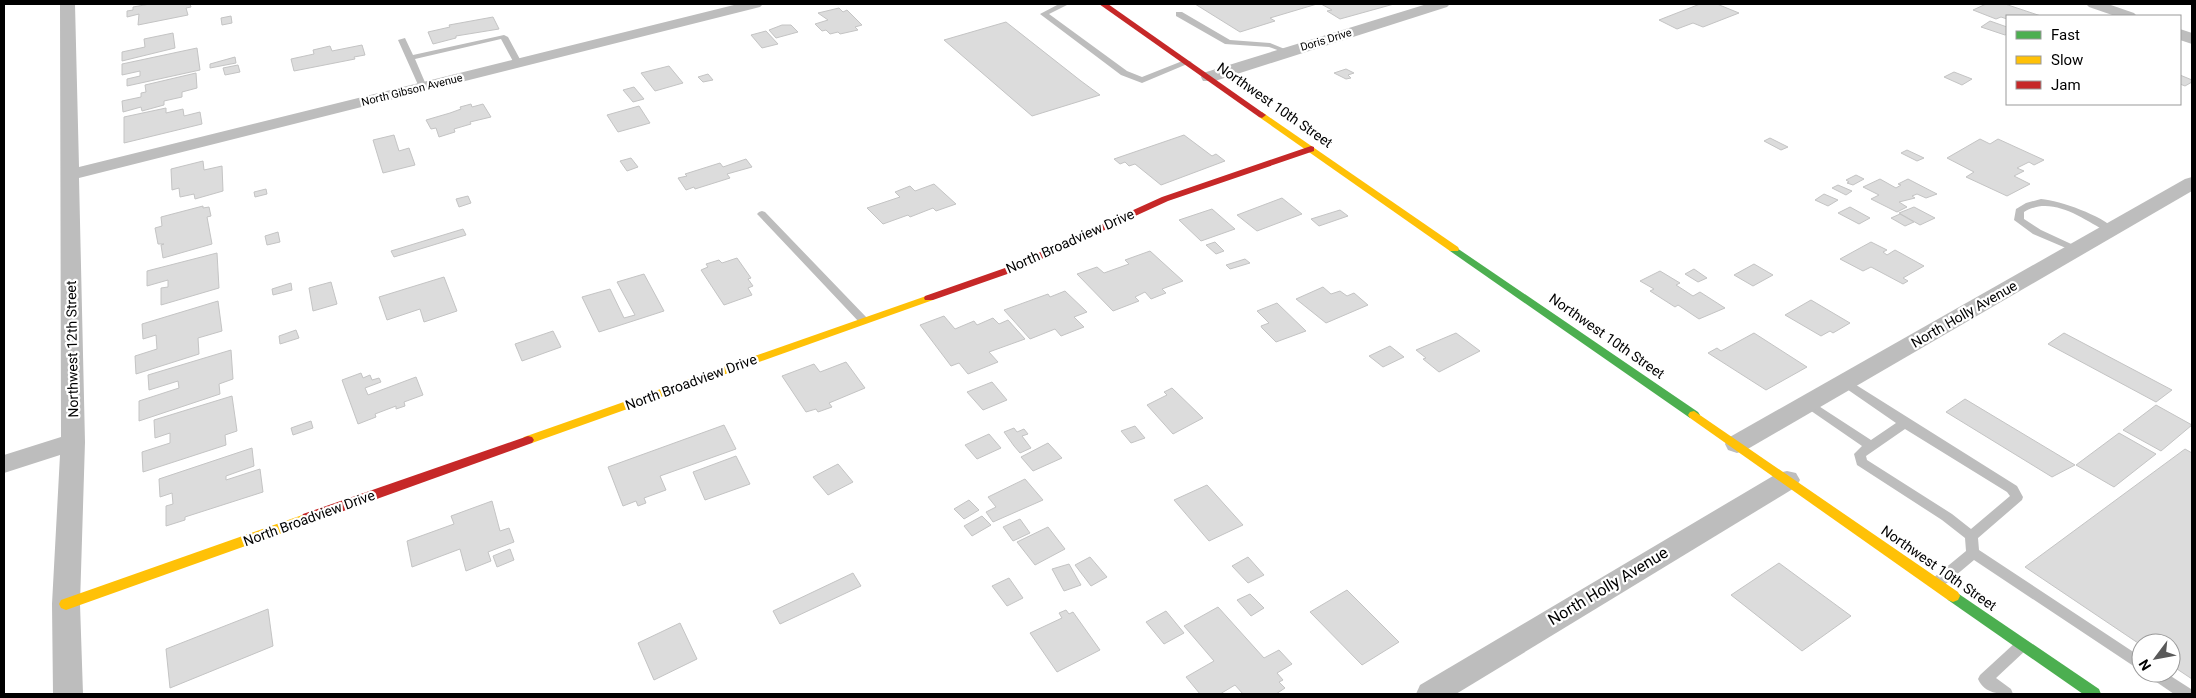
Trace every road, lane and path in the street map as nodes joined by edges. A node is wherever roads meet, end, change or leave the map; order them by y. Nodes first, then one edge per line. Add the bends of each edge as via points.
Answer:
1 (67, 4) edge
2 (755, 4) edge
3 (1065, 4) edge
4 (1103, 4) edge
5 (1442, 4) edge
6 (2094, 4) edge
7 (1179, 14) dead end
8 (2126, 15) edge
9 (402, 40) dead end
10 (1288, 52) junction
11 (410, 58) junction
12 (1188, 62) junction
13 (518, 63) junction
14 (1209, 77) junction
15 (423, 87) junction
16 (1311, 149) junction
17 (69, 176) junction
18 (2192, 183) edge
19 (762, 214) dead end
20 (2111, 230) junction
21 (2077, 249) junction
22 (864, 321) junction
23 (1845, 382) junction
24 (1807, 404) junction
25 (1906, 423) junction
26 (73, 442) junction
27 (1737, 444) junction
28 (1871, 446) junction
29 (4, 464) edge
30 (1787, 480) junction
31 (1970, 536) junction
32 (1973, 553) junction
33 (1936, 584) junction
34 (66, 604) junction
35 (2023, 645) junction
36 (2131, 658) edge
37 (2169, 683) edge
38 (68, 694) edge
39 (1431, 694) edge
40 (2006, 694) edge
41 (2094, 694) edge
42 (2186, 694) edge

1 - 17 street, Northwest 12th Street
2 - 13 street, North Gibson Avenue
3 - 12 lane via 1044,14 1124,73 1142,80
4 - 12 main road, Northwest 10th Street
5 - 10 street, Doris Drive
6 - 8 street
7 - 10 lane via 1228,42 1270,46
9 - 11 lane
10 - 14 street, Doris Drive
11 - 13 lane via 504,37
11 - 15 lane
12 - 14 main road, Northwest 10th Street
13 - 15 street, North Gibson Avenue
14 - 16 main road, Northwest 10th Street
15 - 17 street, North Gibson Avenue
16 - 22 main road, North Broadview Drive via 1165,199 1009,270
16 - 27 main road, Northwest 10th Street
17 - 26 street, Northwest 12th Street
18 - 20 street, North Holly Avenue
19 - 22 lane
20 - 21 street, North Holly Avenue
20 - 21 lane via 2045,201 2027,204 2018,211 2019,220 2031,228
21 - 23 street, North Holly Avenue
22 - 34 main road, North Broadview Drive
23 - 24 street, North Holly Avenue
23 - 25 lane
24 - 27 street, North Holly Avenue
24 - 28 lane
25 - 28 lane
25 - 31 lane via 2012,488 2017,497
26 - 29 street
26 - 34 street, Northwest 12th Street
27 - 30 main road, Northwest 10th Street
28 - 31 lane via 1860,454 1862,462 1947,517
30 - 33 main road, Northwest 10th Street
30 - 39 street, North Holly Avenue
31 - 32 lane
32 - 33 lane
32 - 36 lane
33 - 35 main road, Northwest 10th Street
34 - 38 street, Northwest 12th Street
35 - 40 lane via 1985,679
35 - 41 main road, Northwest 10th Street
37 - 42 lane

